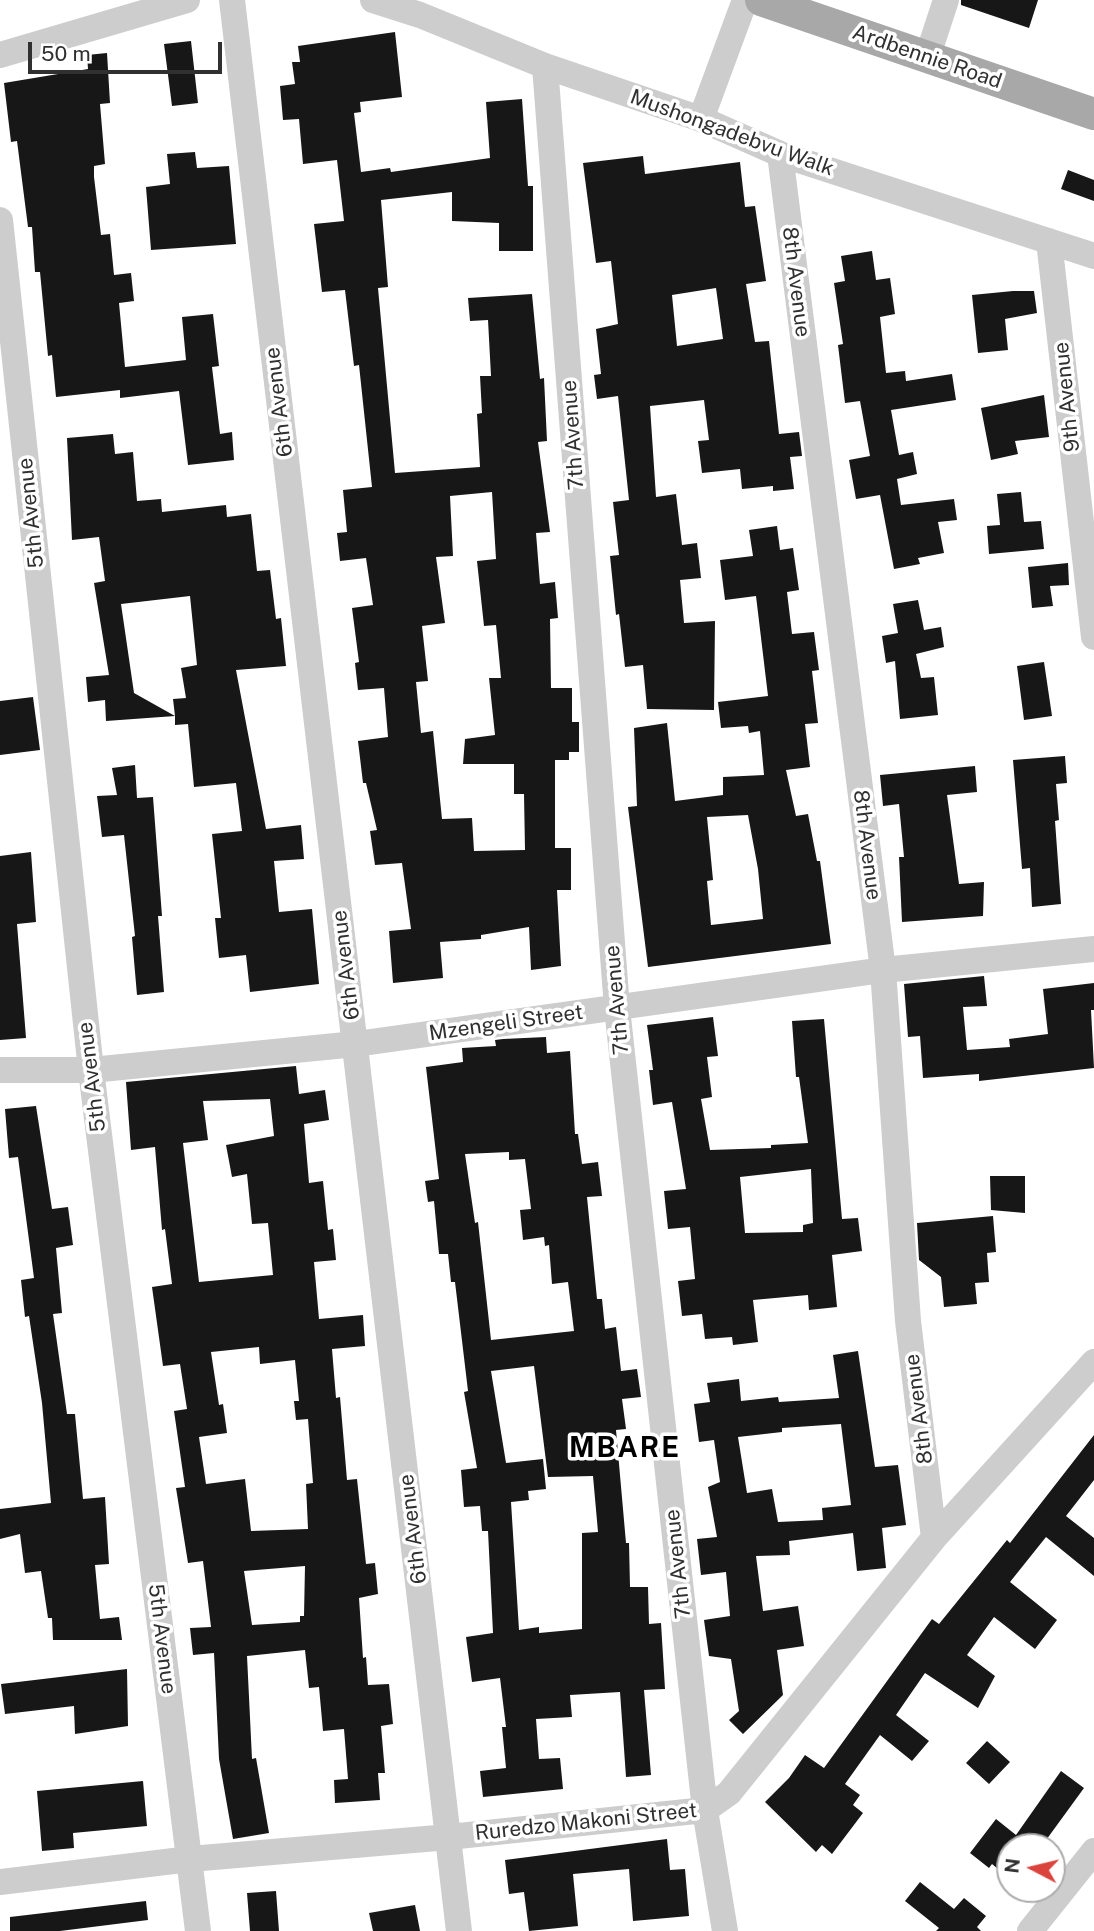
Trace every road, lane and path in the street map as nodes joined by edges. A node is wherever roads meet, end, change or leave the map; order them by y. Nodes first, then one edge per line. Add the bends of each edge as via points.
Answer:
1 (187, 0) edge
2 (232, 0) edge
3 (373, 0) edge
4 (745, 0) edge
5 (761, 0) edge
6 (946, 0) edge
7 (0, 55) edge
8 (927, 58) junction
9 (545, 66) junction
10 (1094, 114) edge
11 (701, 119) junction
12 (780, 154) junction
13 (0, 220) edge
14 (1049, 241) junction
15 (1094, 256) edge
16 (1094, 637) edge
17 (1094, 949) edge
18 (883, 970) junction
19 (617, 1009) junction
20 (356, 1044) junction
21 (0, 1070) edge
22 (91, 1070) junction
23 (1094, 1362) edge
24 (934, 1538) junction
25 (705, 1810) junction
26 (449, 1838) junction
27 (1094, 1851) edge
28 (190, 1859) junction
29 (0, 1882) edge
30 (198, 1931) edge
31 (459, 1931) edge
32 (725, 1931) edge
33 (1030, 1931) edge

1 - 7 street
2 - 20 street, 6th Avenue
3 - 9 street, Mushongadebvu Walk
4 - 11 street
5 - 8 main road, Ardbennie Road
6 - 8 street
8 - 10 main road, Ardbennie Road
9 - 11 street, Mushongadebvu Walk
9 - 19 street, 7th Avenue
11 - 12 street, Mushongadebvu Walk
12 - 14 street, Mushongadebvu Walk
12 - 18 street, 8th Avenue
13 - 22 street, 5th Avenue
14 - 15 street, Mushongadebvu Walk
14 - 16 street, 9th Avenue
17 - 18 street, Mzengeli Street
18 - 19 street, Mzengeli Street
18 - 24 street, 8th Avenue via 908,1321
19 - 20 street, Mzengeli Street
19 - 25 street, 7th Avenue
20 - 22 street, Mzengeli Street
20 - 26 street, 6th Avenue
21 - 22 street, Mzengeli Street
22 - 28 street, 5th Avenue
23 - 24 street, Ruredzo Makoni Street
24 - 25 street, Ruredzo Makoni Street via 729,1793
25 - 26 street, Ruredzo Makoni Street
25 - 32 street, 7th Avenue
26 - 28 street, Ruredzo Makoni Street
26 - 31 street, 6th Avenue
27 - 33 street
28 - 29 street, Ruredzo Makoni Street
28 - 30 street, 5th Avenue

